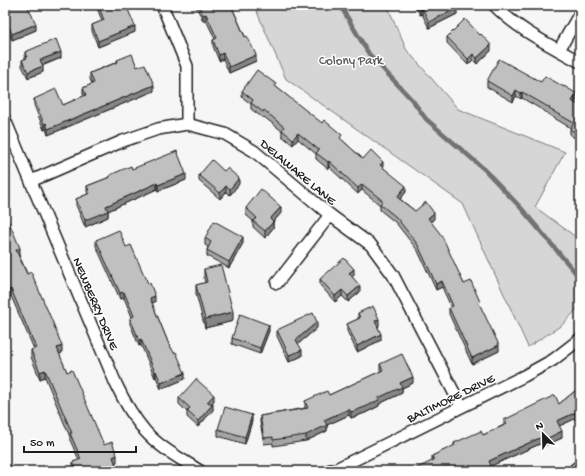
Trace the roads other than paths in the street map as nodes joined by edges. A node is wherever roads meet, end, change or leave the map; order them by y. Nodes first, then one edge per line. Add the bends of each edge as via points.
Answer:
1 (162, 5) edge
2 (494, 5) edge
3 (580, 13) edge
4 (559, 50) junction
5 (580, 62) edge
6 (5, 120) edge
7 (187, 124) junction
8 (31, 181) junction
9 (330, 215) junction
10 (277, 283) dead end
11 (580, 339) edge
12 (461, 406) junction
13 (580, 469) edge
14 (200, 471) edge
15 (328, 471) edge
16 (577, 471) edge

1 - 7 street via 187,66
2 - 4 street via 511,21
3 - 4 street
4 - 5 street
6 - 8 street, NEWBERRY DRIVE
7 - 8 street, DELAWARE LANE via 158,129 123,141
7 - 9 street, DELAWARE LANE via 225,134 254,151
8 - 14 street, NEWBERRY DRIVE via 128,408 146,432 159,444
9 - 10 street
9 - 12 street, DELAWARE LANE via 371,245 393,275
11 - 12 street, BALTIMORE DRIVE via 553,360
12 - 15 street, BALTIMORE DRIVE
13 - 16 street

